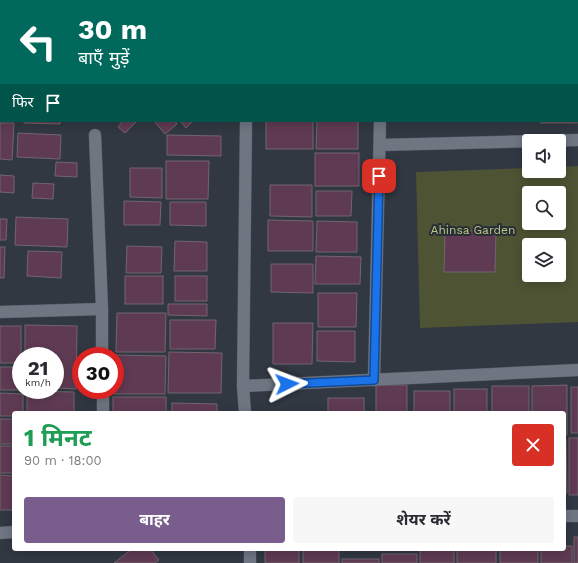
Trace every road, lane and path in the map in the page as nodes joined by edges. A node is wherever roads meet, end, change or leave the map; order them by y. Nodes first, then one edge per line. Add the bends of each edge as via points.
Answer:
1 (246, 122) edge
2 (380, 122) edge
3 (95, 135) dead end
4 (578, 140) edge
5 (380, 145) junction
6 (102, 309) junction
7 (0, 312) edge
8 (102, 347) edge
9 (578, 370) edge
10 (374, 380) junction
11 (243, 386) junction
12 (102, 399) edge
13 (103, 411) edge
14 (245, 411) edge
15 (566, 516) edge
16 (578, 516) edge
17 (12, 532) edge
18 (0, 533) edge
19 (250, 551) edge
20 (250, 563) edge

1 - 11 street
2 - 5 street
3 - 6 street
4 - 5 street
5 - 10 street
6 - 7 street
6 - 8 street
9 - 10 street
10 - 11 street
11 - 14 street
12 - 13 street
15 - 16 street
17 - 18 street
19 - 20 street

